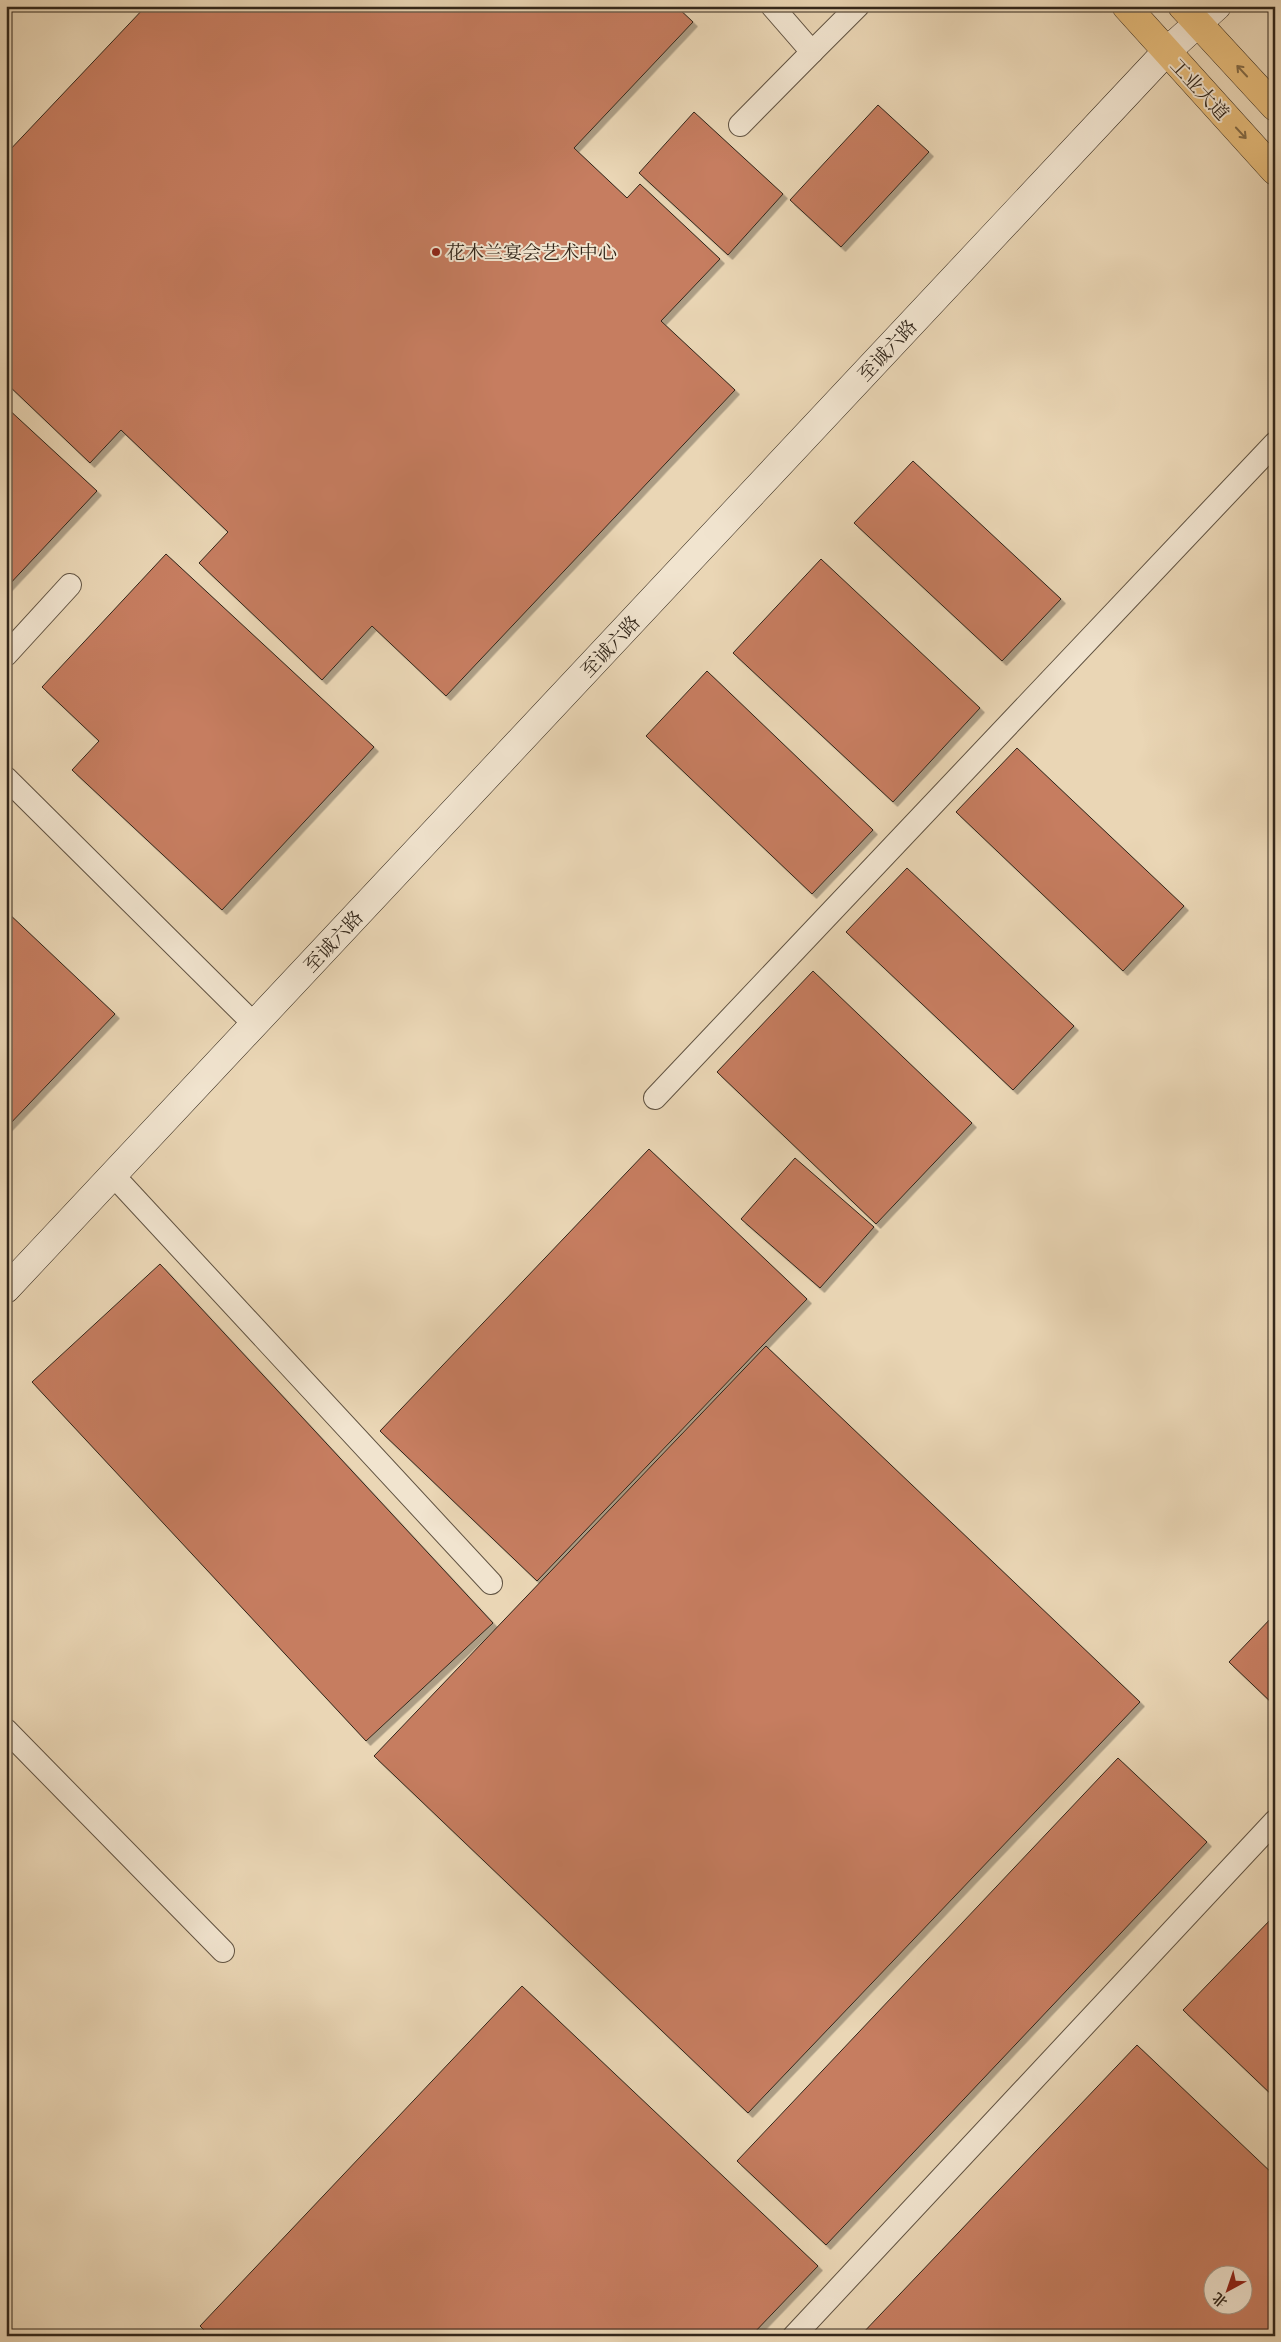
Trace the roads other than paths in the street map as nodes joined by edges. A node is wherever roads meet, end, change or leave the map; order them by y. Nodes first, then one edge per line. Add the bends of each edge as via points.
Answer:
1 (772, 6) edge
2 (858, 6) edge
3 (1126, 6) edge
4 (1199, 12) edge
5 (812, 52) junction
6 (1166, 52) junction
7 (1275, 107) edge
8 (740, 125) dead end
9 (1275, 170) edge
10 (1275, 443) edge
11 (70, 585) dead end
12 (6, 655) edge
13 (6, 778) edge
14 (255, 1025) junction
15 (655, 1098) dead end
16 (113, 1175) junction
17 (6, 1290) edge
18 (491, 1583) dead end
19 (6, 1730) edge
20 (1275, 1822) edge
21 (223, 1951) dead end
22 (794, 2336) edge

1 - 5 lane
2 - 5 lane
3 - 6 main road, 工业大道
4 - 6 main road, 至诚六路
7 -> 4 main road
5 - 8 lane
6 -> 9 main road, 工业大道
6 - 14 main road, 至诚六路
10 - 15 lane
11 - 12 lane
13 - 14 lane
14 - 16 main road, 至诚六路
16 - 17 main road, 至诚六路
16 - 18 lane
19 - 21 lane
20 - 22 lane

